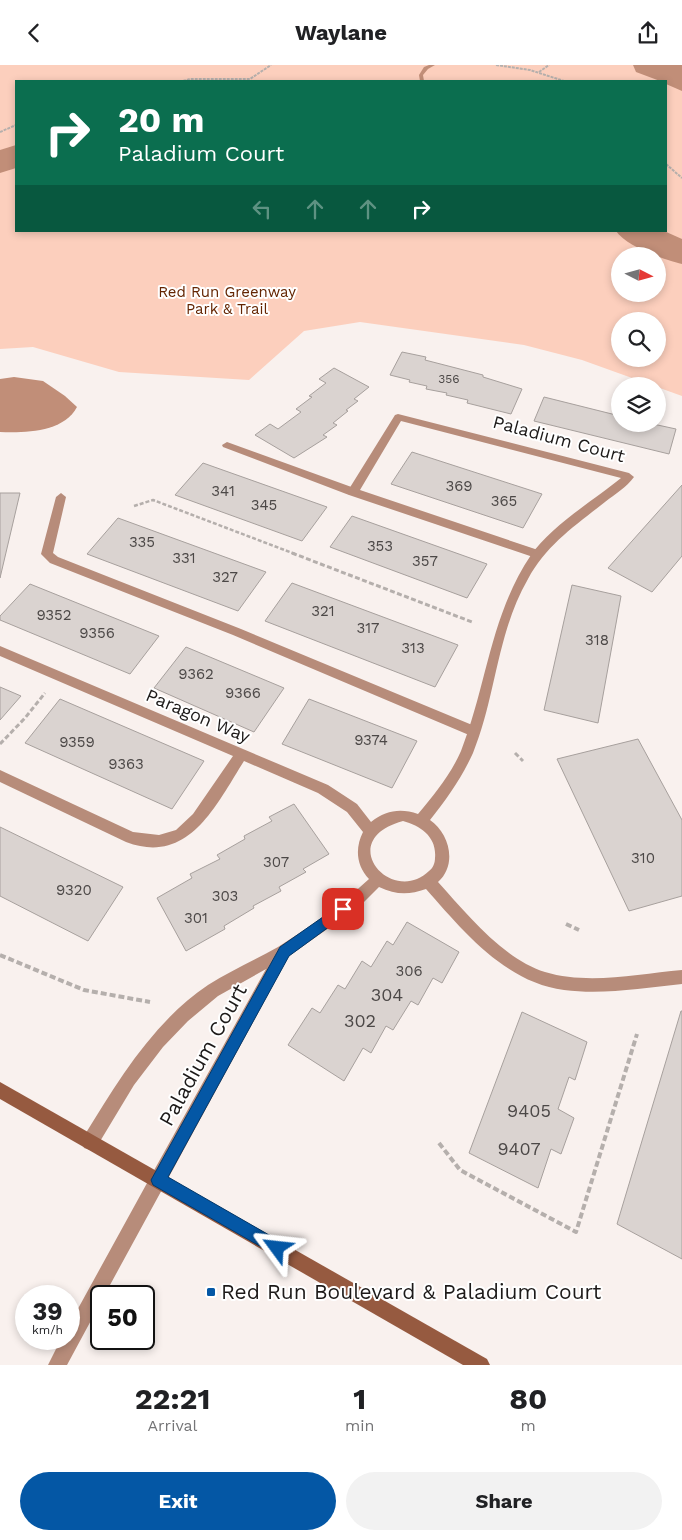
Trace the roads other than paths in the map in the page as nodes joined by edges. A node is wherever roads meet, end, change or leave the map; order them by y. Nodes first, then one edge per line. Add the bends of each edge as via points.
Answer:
1 (227, 445) dead end
2 (353, 492) junction
3 (61, 497) dead end
4 (537, 554) junction
5 (0, 651) edge
6 (473, 731) junction
7 (241, 753) junction
8 (0, 776) edge
9 (421, 820) junction
10 (370, 830) junction
11 (378, 879) junction
12 (428, 881) junction
13 (284, 951) junction
14 (682, 977) edge
15 (0, 1090) edge
16 (90, 1142) junction
17 (158, 1180) junction
18 (57, 1365) edge
19 (481, 1365) edge

1 - 2 street
2 - 4 street
2 - 4 street, Paladium Court via 398,417 628,477
3 - 6 street via 47,554 54,560
4 - 6 street, Paladium Court via 513,593 504,616
5 - 7 street, Paragon Way
6 - 9 street, Paladium Court via 449,784
7 - 8 street via 188,831 174,839 158,842 131,838
7 - 10 street, Paragon Way via 337,797 352,808
9 - 10 street via 393,816
9 - 12 street via 440,837 443,849 440,867
10 - 11 street via 363,855
11 - 12 street via 403,888
11 - 13 street, Paladium Court via 355,901
12 - 14 street via 500,954 535,975 562,983 582,984
13 - 16 street, Paladium Court via 213,991 183,1016 128,1079
13 - 17 street, Paladium Court
15 - 16 main road
16 - 17 main road
17 - 18 street, Paladium Court
17 - 19 main road

